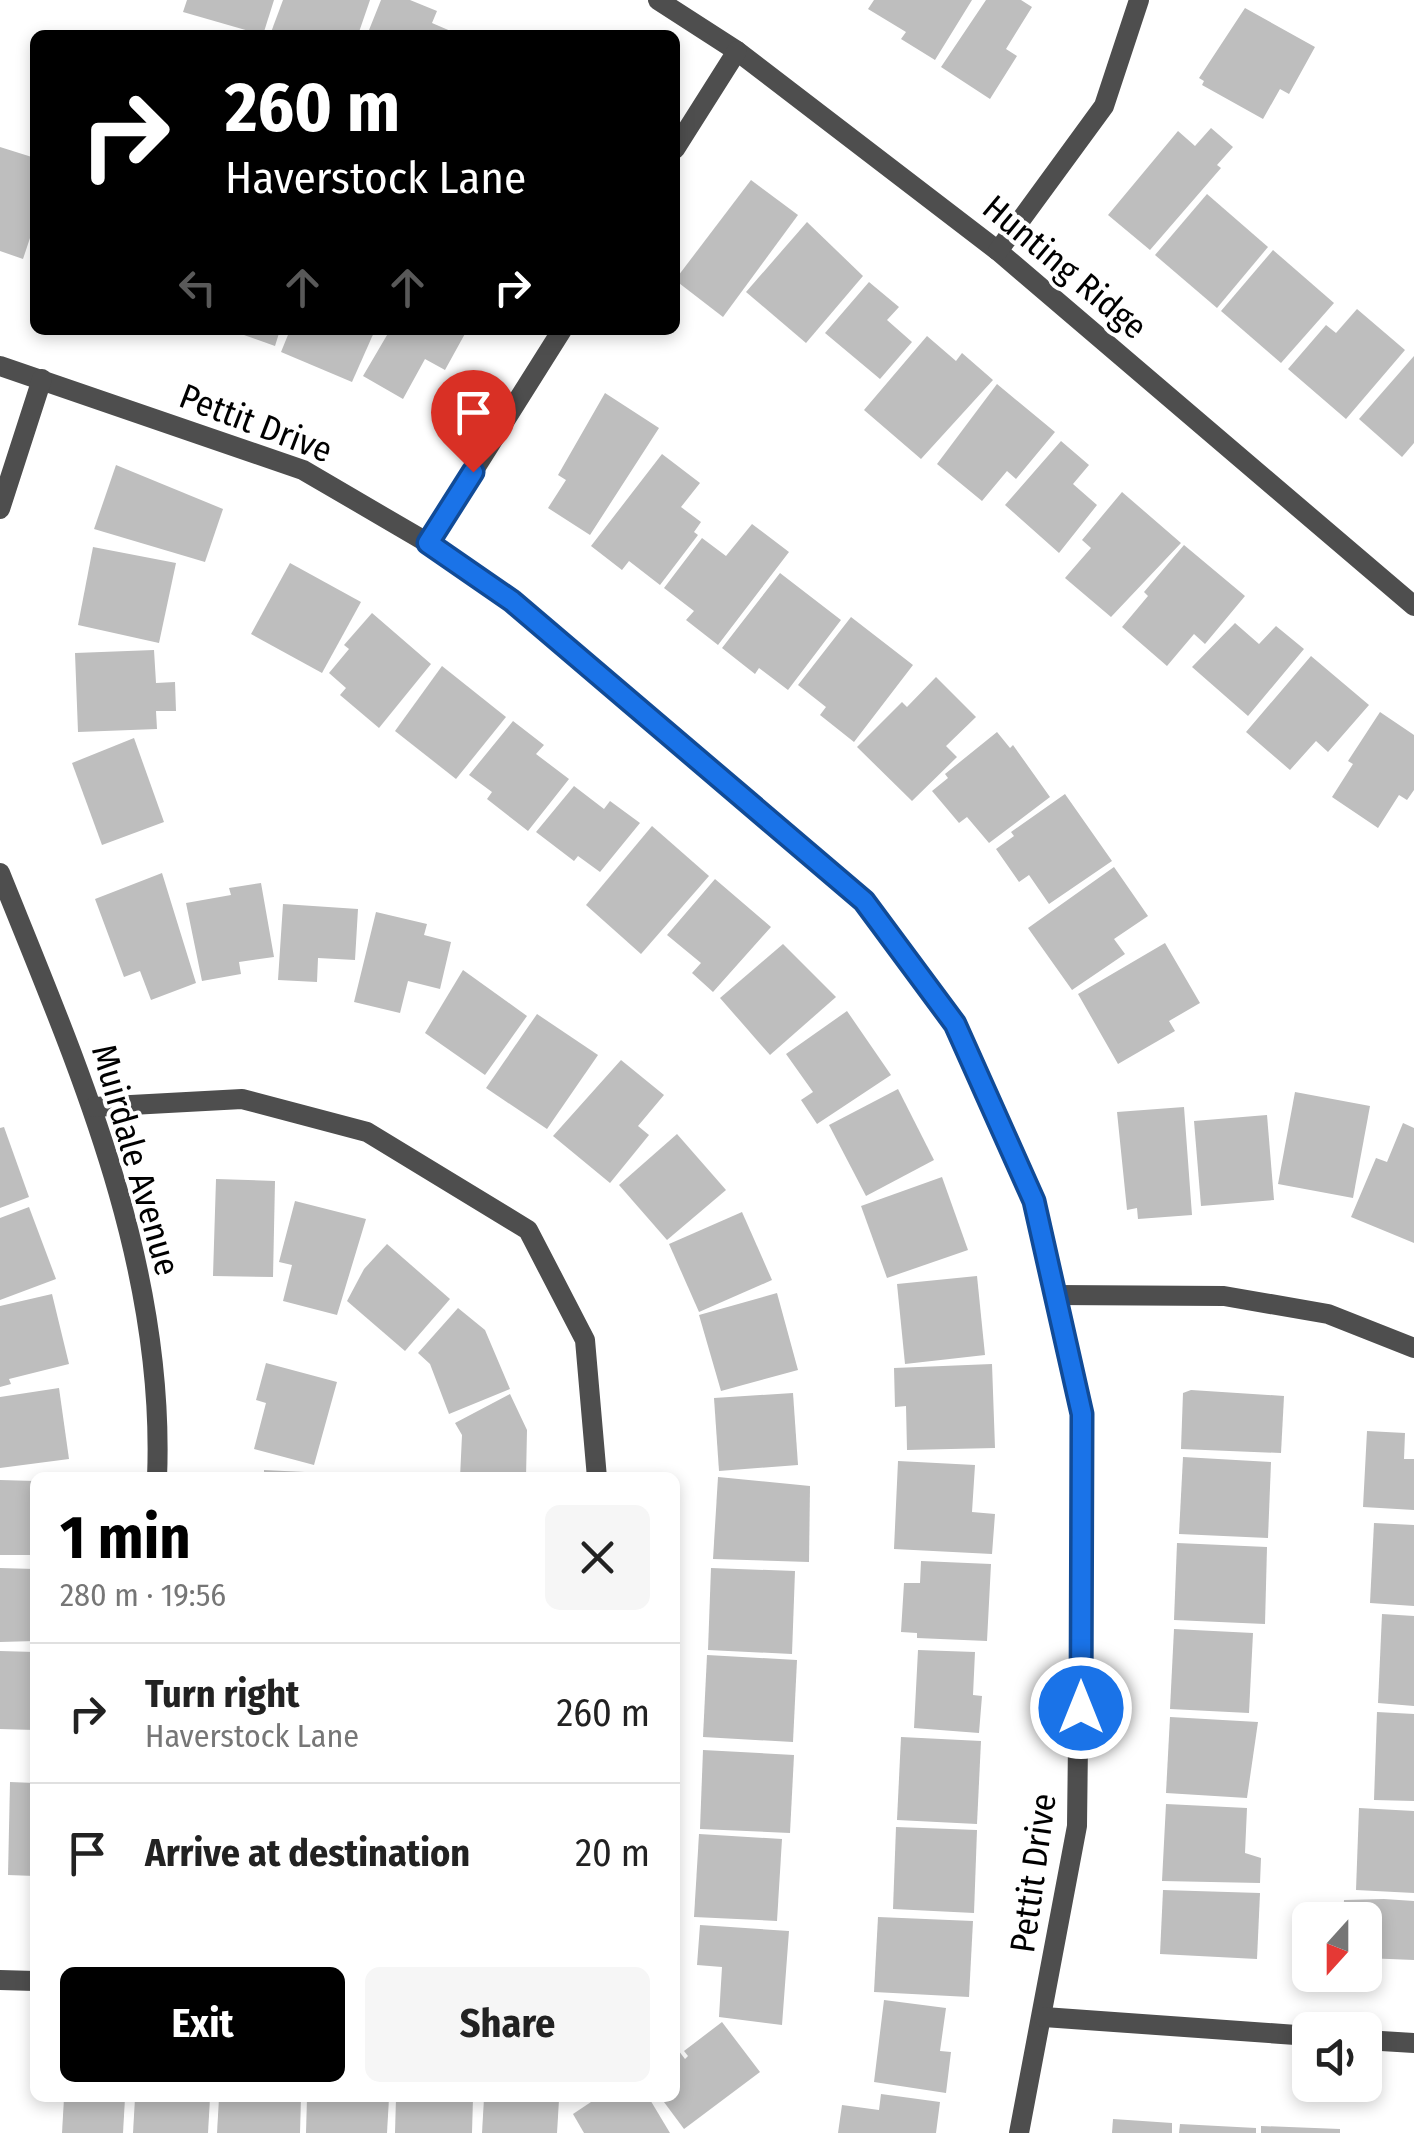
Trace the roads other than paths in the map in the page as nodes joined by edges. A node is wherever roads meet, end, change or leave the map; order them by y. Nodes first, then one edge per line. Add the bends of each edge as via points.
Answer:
1 (658, 0) edge
2 (1140, 0) edge
3 (736, 51) junction
4 (680, 141) edge
5 (998, 251) junction
6 (559, 335) edge
7 (0, 366) edge
8 (42, 379) junction
9 (0, 509) edge
10 (428, 543) junction
11 (1414, 606) edge
12 (0, 874) edge
13 (94, 1107) junction
14 (1055, 1296) junction
15 (1414, 1348) edge
16 (158, 1472) edge
17 (595, 1472) edge
18 (0, 1980) edge
19 (30, 1981) edge
20 (1044, 2016) junction
21 (1292, 2035) edge
22 (1382, 2041) edge
23 (1414, 2043) edge
24 (1019, 2133) edge

1 - 3 street, Hunting Ridge
2 - 5 street via 1104,106
3 - 4 street
3 - 5 street, Hunting Ridge
5 - 11 street, Hunting Ridge
6 - 10 street
7 - 8 street, Pettit Drive
8 - 9 street
8 - 10 street, Pettit Drive via 303,470
10 - 14 street, Pettit Drive via 512,601 864,901 955,1024 1034,1201
12 - 13 street, Muirdale Avenue
13 - 16 street, Muirdale Avenue via 139,1265
13 - 17 street via 242,1099 367,1132 528,1230 584,1340
14 - 15 street via 1224,1296 1328,1314
14 - 20 street, Pettit Drive via 1082,1414 1081,1708 1077,1826
18 - 19 street
20 - 21 street
20 - 24 street, Pettit Drive
22 - 23 street

